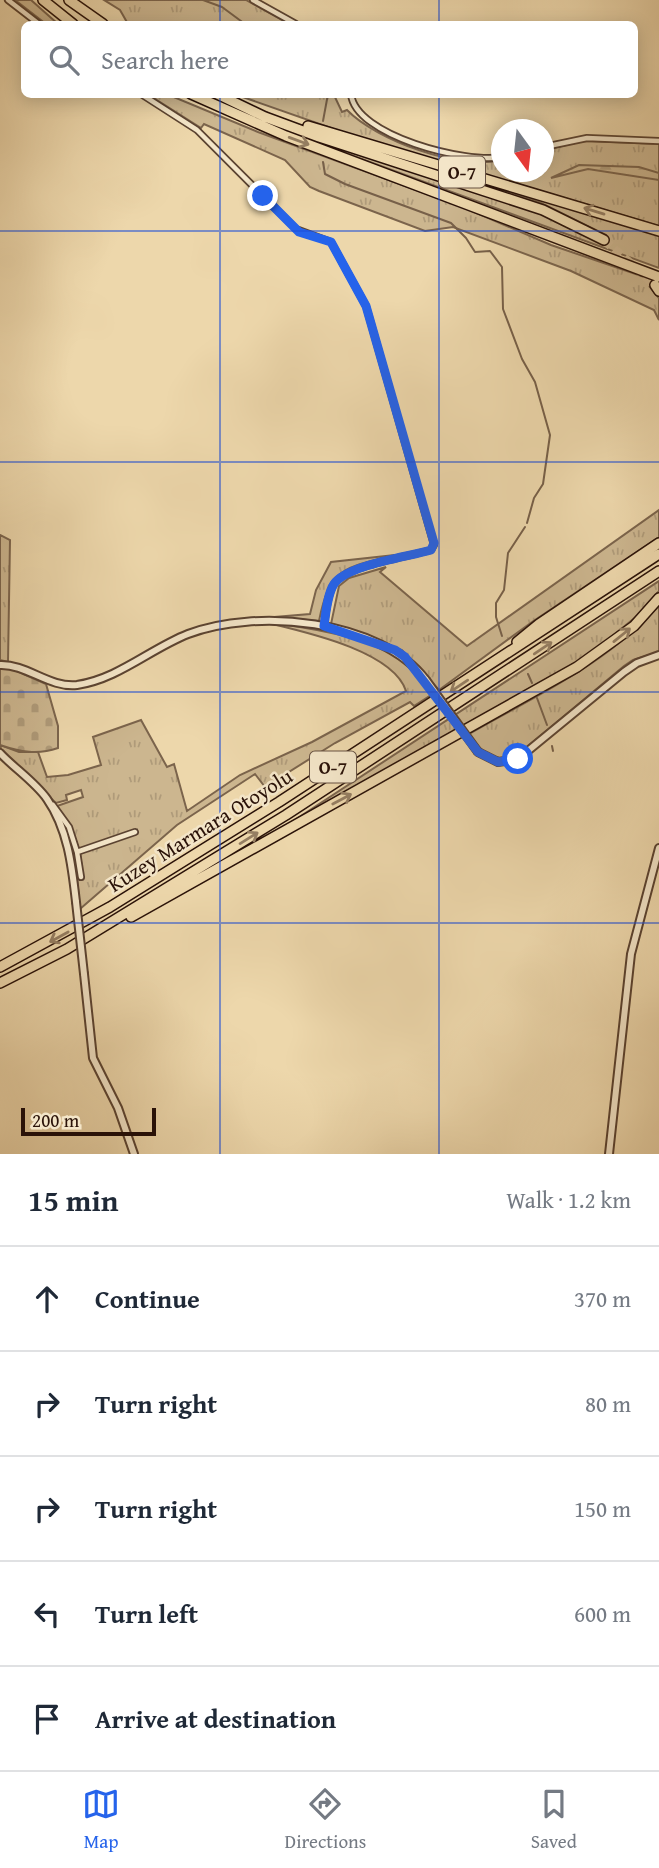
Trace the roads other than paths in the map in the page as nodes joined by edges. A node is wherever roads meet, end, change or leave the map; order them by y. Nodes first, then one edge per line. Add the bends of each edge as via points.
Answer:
1 (8, 0) edge
2 (43, 0) edge
3 (69, 0) edge
4 (253, 0) edge
5 (35, 21) edge
6 (69, 21) edge
7 (99, 21) edge
8 (291, 21) edge
9 (147, 98) edge
10 (200, 98) edge
11 (225, 98) edge
12 (352, 98) edge
13 (265, 117) junction
14 (659, 141) edge
15 (554, 145) edge
16 (491, 158) edge
17 (488, 210) junction
18 (659, 231) edge
19 (604, 240) tunnel mouth
20 (659, 272) edge
21 (658, 284) edge
22 (659, 543) edge
23 (659, 554) edge
24 (659, 571) edge
25 (659, 598) edge
26 (324, 626) junction
27 (659, 655) edge
28 (0, 666) edge
29 (479, 673) junction
30 (0, 753) edge
31 (46, 797) junction
32 (135, 832) dead end
33 (659, 848) edge
34 (76, 852) junction
35 (81, 877) dead end
36 (67, 949) junction
37 (0, 967) edge
38 (0, 983) edge
39 (134, 1154) edge
40 (609, 1154) edge

1 - 5 street
2 - 6 highway
3 - 7 highway
4 - 8 street
9 - 26 street via 197,130 296,229 331,242 366,306 434,545 431,550 340,578 330,592
10 -> 17 highway, O-7 via 286,136
11 - 13 highway, O-7
12 - 16 street via 366,118 412,143 470,159
18 -> 13 highway, O-7
13 - 19 highway via 543,210
14 - 15 street via 587,138
17 - 20 highway, O-7
17 - 21 highway
22 - 29 highway via 539,624
23 - 29 highway, Kuzey Marmara Otoyolu / O-7
36 -> 24 highway, Kuzey Marmara Otoyolu / O-7 via 286,815
36 -> 25 highway via 167,898 567,673 621,636
26 - 27 street, bridge via 395,650 413,664 478,752 498,762 518,759 624,672
26 - 28 street via 259,620 218,625 175,639 120,671 75,685
29 -> 37 highway, Kuzey Marmara Otoyolu / O-7 via 110,907
30 - 31 street
31 - 34 street via 69,828
31 - 39 street, bridge via 70,855 93,1058
32 - 34 street
33 - 40 street via 631,954
34 - 35 street
36 - 38 highway, Kuzey Marmara Otoyolu / O-7

